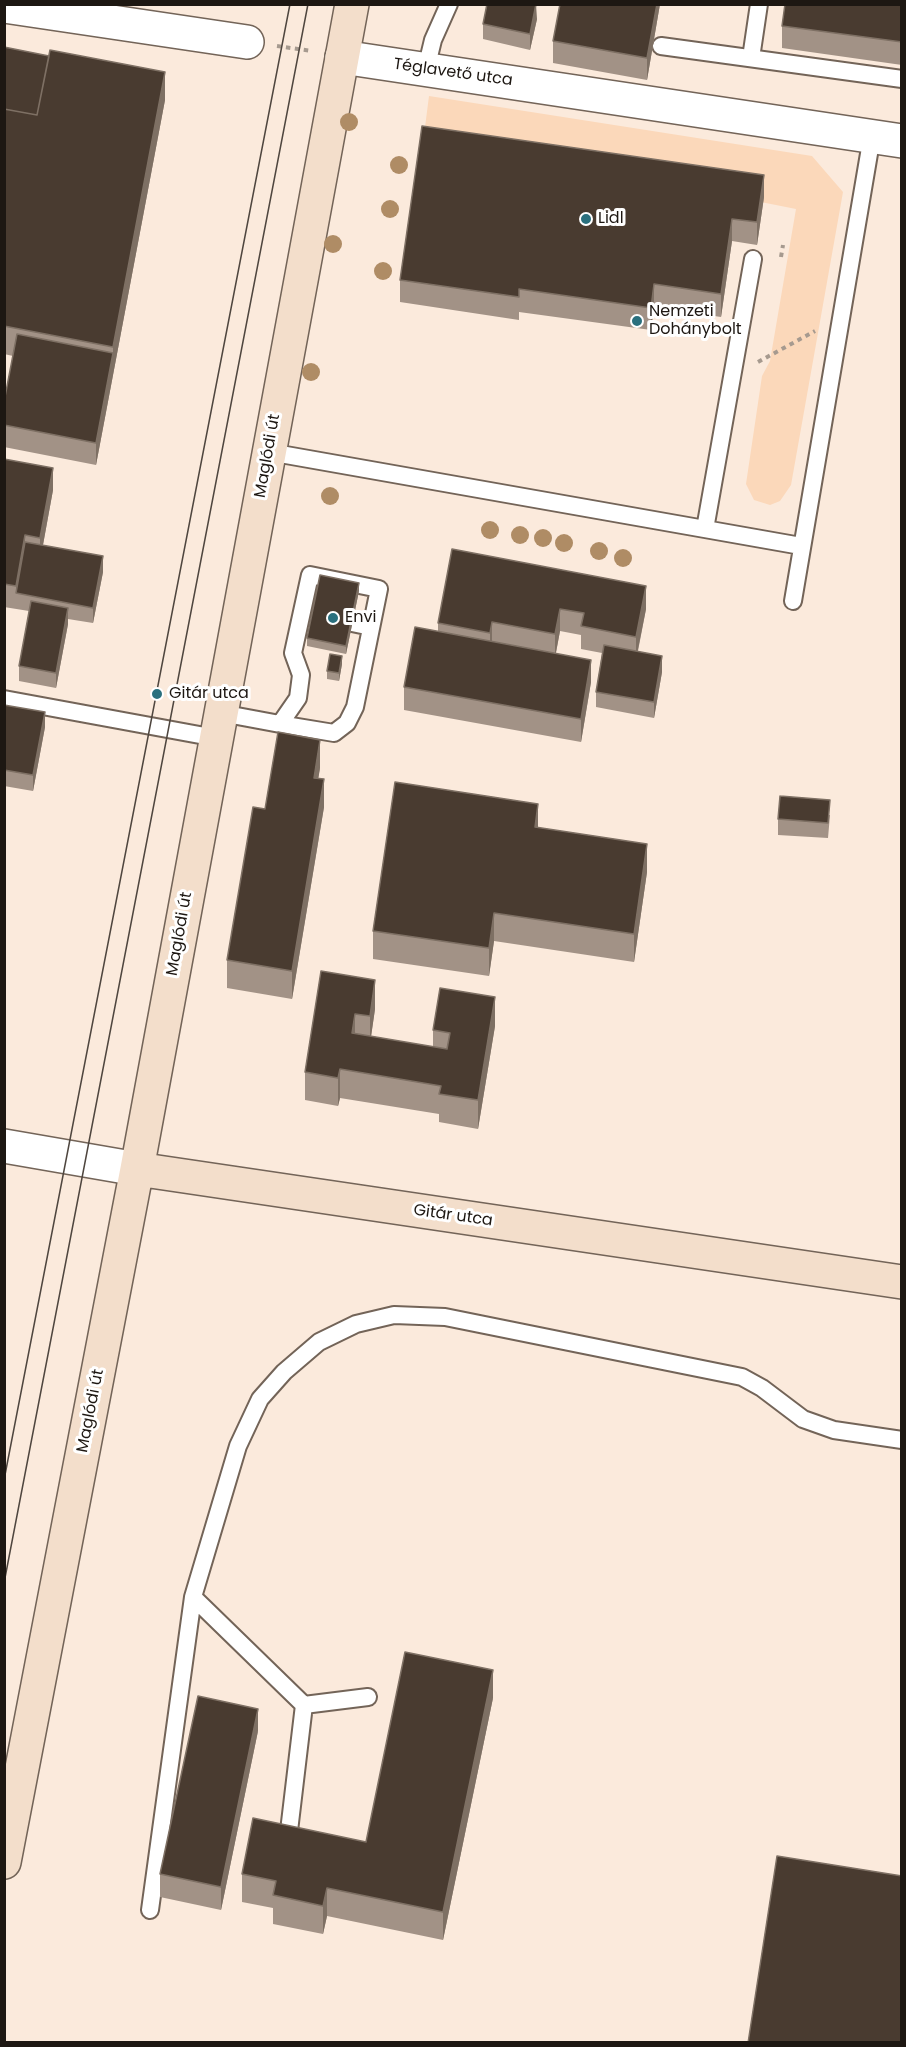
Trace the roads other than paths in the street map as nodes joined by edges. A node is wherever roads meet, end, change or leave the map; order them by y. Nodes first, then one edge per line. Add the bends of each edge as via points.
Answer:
1 (352, 4) edge
2 (449, 4) edge
3 (759, 4) edge
4 (4, 6) edge
5 (78, 11) edge
6 (247, 42) road end
7 (661, 46) dead end
8 (342, 57) junction
9 (751, 58) junction
10 (426, 69) junction
11 (902, 79) edge
12 (887, 139) edge
13 (753, 259) dead end
14 (269, 452) junction
15 (705, 529) junction
16 (801, 546) junction
17 (794, 601) dead end
18 (352, 622) edge
19 (371, 627) junction
20 (4, 699) edge
21 (280, 723) junction
22 (219, 726) junction
23 (4, 1146) edge
24 (137, 1169) junction
25 (902, 1282) edge
26 (902, 1440) edge
27 (193, 1597) junction
28 (368, 1697) dead end
29 (303, 1705) junction
30 (289, 1831) edge
31 (4, 1862) edge
32 (150, 1910) dead end

1 - 8 street, Maglódi út
2 - 10 lane via 433,40
3 - 9 lane
4 - 5 street
5 - 6 street
7 - 9 lane
8 - 10 street, Téglavető utca
8 - 14 street, Maglódi út
9 - 11 lane
10 - 12 street, Téglavető utca
12 - 16 lane via 839,318
13 - 15 lane
14 - 15 lane
14 - 22 street, Maglódi út
15 - 16 lane
16 - 17 lane
18 - 19 lane
19 - 21 lane via 355,707 347,723 334,733
19 - 21 lane via 379,589 310,575 308,613 293,653 301,675 298,698
20 - 22 lane
21 - 22 lane
22 - 24 street, Maglódi út
23 - 24 street, Gitár utca
24 - 25 street, Gitár utca
24 - 31 street, Maglódi út
26 - 27 lane via 834,1430 803,1419 742,1377 445,1317 394,1315 356,1324 319,1342 260,1399 238,1446
27 - 29 lane
27 - 32 lane
28 - 29 lane
29 - 30 lane

